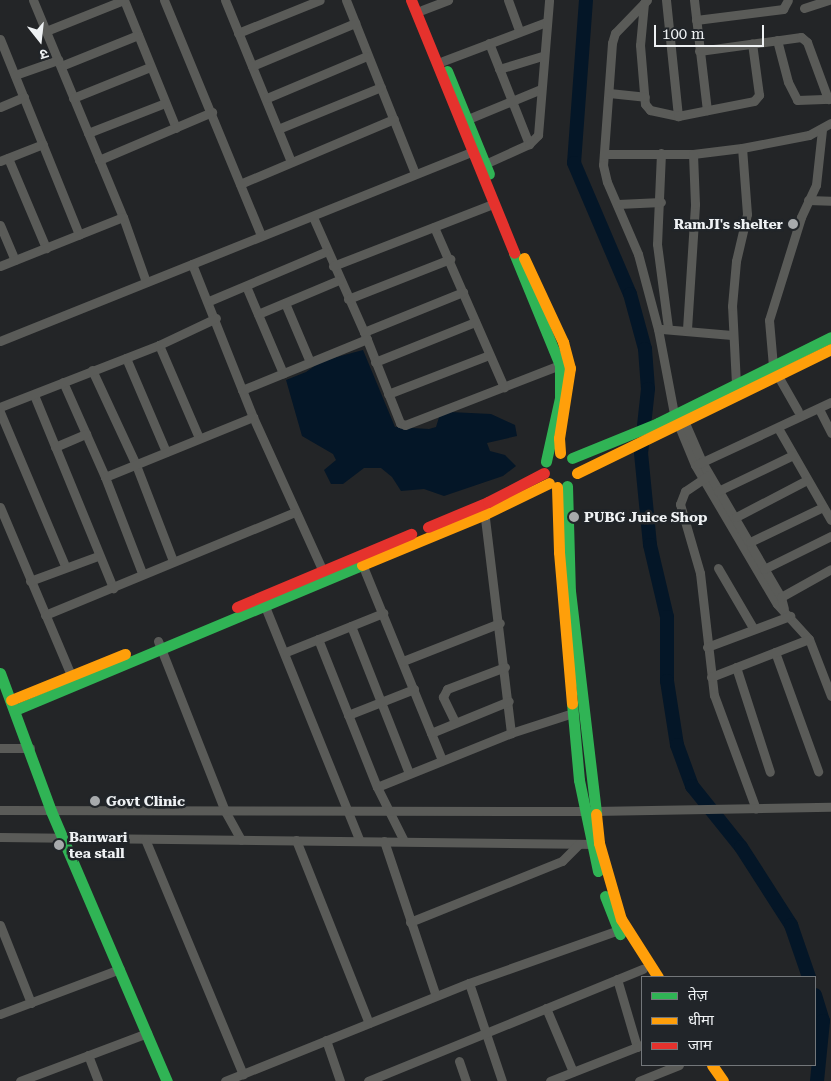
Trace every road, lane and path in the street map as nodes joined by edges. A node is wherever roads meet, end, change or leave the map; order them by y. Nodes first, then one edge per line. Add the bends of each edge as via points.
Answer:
1 (44, 0) edge
2 (124, 0) edge
3 (164, 0) edge
4 (225, 0) edge
5 (320, 0) edge
6 (346, 0) edge
7 (412, 0) edge
8 (448, 0) edge
9 (508, 0) edge
10 (549, 0) edge
11 (666, 0) edge
12 (694, 0) edge
13 (788, 0) edge
14 (830, 0) edge
15 (645, 1) edge
16 (34, 2) edge
17 (420, 5) edge
18 (804, 8) dead end
19 (696, 20) junction
20 (546, 22) junction
21 (355, 23) junction
22 (46, 31) junction
23 (519, 31) junction
24 (238, 32) junction
25 (138, 35) junction
26 (0, 39) edge
27 (777, 40) junction
28 (489, 43) junction
29 (752, 43) junction
30 (699, 51) junction
31 (368, 56) junction
32 (542, 56) junction
33 (443, 62) junction
34 (59, 63) junction
35 (252, 66) junction
36 (150, 67) junction
37 (499, 69) junction
38 (15, 76) junction
39 (381, 87) junction
40 (541, 89) junction
41 (609, 93) junction
42 (24, 97) junction
43 (645, 97) junction
44 (73, 98) junction
45 (266, 98) junction
46 (512, 99) junction
47 (830, 99) edge
48 (165, 103) junction
49 (0, 107) edge
50 (707, 110) junction
51 (212, 112) junction
52 (678, 116) junction
53 (394, 119) junction
54 (468, 120) junction
55 (831, 123) edge
56 (176, 128) junction
57 (278, 129) junction
58 (822, 130) junction
59 (88, 133) junction
60 (43, 144) junction
61 (529, 144) junction
62 (742, 148) junction
63 (472, 152) junction
64 (661, 153) junction
65 (604, 154) junction
66 (693, 154) junction
67 (4, 159) edge
68 (99, 160) junction
69 (292, 162) junction
70 (485, 164) junction
71 (415, 173) junction
72 (240, 184) junction
73 (808, 200) junction
74 (831, 201) edge
75 (661, 202) junction
76 (493, 204) junction
77 (618, 204) junction
78 (123, 217) junction
79 (313, 217) junction
80 (0, 225) edge
81 (434, 227) junction
82 (79, 235) junction
83 (261, 235) junction
84 (46, 248) junction
85 (326, 252) junction
86 (450, 258) junction
87 (14, 260) junction
88 (192, 264) junction
89 (0, 266) edge
90 (333, 266) junction
91 (338, 280) junction
92 (146, 282) junction
93 (246, 286) junction
94 (463, 292) junction
95 (348, 299) junction
96 (209, 301) junction
97 (286, 303) junction
98 (258, 314) junction
99 (216, 318) junction
100 (475, 322) junction
101 (668, 328) junction
102 (658, 329) junction
103 (687, 329) junction
104 (732, 335) junction
105 (365, 336) junction
106 (831, 337) edge
107 (0, 341) edge
108 (159, 345) junction
109 (831, 349) edge
110 (489, 355) junction
111 (126, 358) junction
112 (310, 362) junction
113 (375, 362) junction
114 (560, 365) junction
115 (778, 369) junction
116 (92, 370) junction
117 (283, 373) junction
118 (63, 382) junction
119 (736, 384) junction
120 (504, 387) junction
121 (242, 390) junction
122 (388, 394) junction
123 (34, 395) junction
124 (831, 402) edge
125 (0, 407) edge
126 (819, 409) junction
127 (798, 411) dead end
128 (0, 412) edge
129 (678, 415) junction
130 (253, 417) junction
131 (660, 427) junction
132 (778, 428) junction
133 (86, 434) junction
134 (831, 434) edge
135 (199, 438) junction
136 (55, 447) junction
137 (166, 452) junction
138 (560, 453) junction
139 (793, 455) junction
140 (572, 458) junction
141 (698, 463) junction
142 (136, 465) junction
143 (577, 473) junction
144 (105, 477) junction
145 (706, 477) junction
146 (552, 478) junction
147 (807, 480) junction
148 (718, 491) junction
149 (0, 507) edge
150 (822, 507) junction
151 (484, 509) junction
152 (295, 512) junction
153 (736, 517) junction
154 (831, 520) edge
155 (831, 536) edge
156 (750, 542) junction
157 (98, 556) junction
158 (173, 561) junction
159 (362, 564) junction
160 (65, 566) junction
161 (718, 568) dead end
162 (764, 569) junction
163 (831, 569) edge
164 (142, 573) junction
165 (324, 575) junction
166 (30, 580) junction
167 (113, 588) junction
168 (781, 597) junction
169 (264, 604) junction
170 (383, 613) junction
171 (787, 613) junction
172 (46, 615) junction
173 (500, 623) junction
174 (351, 626) junction
175 (754, 628) junction
176 (318, 639) junction
177 (809, 639) junction
178 (159, 644) junction
179 (707, 647) junction
180 (286, 652) junction
181 (776, 652) junction
182 (403, 661) junction
183 (505, 667) junction
184 (736, 667) junction
185 (0, 673) edge
186 (711, 677) junction
187 (72, 680) junction
188 (414, 689) junction
189 (831, 696) edge
190 (381, 702) junction
191 (509, 702) junction
192 (13, 705) junction
193 (573, 713) junction
194 (348, 714) junction
195 (455, 722) junction
196 (431, 733) junction
197 (511, 733) junction
198 (0, 748) edge
199 (30, 748) junction
200 (442, 760) junction
201 (818, 771) dead end
202 (770, 772) dead end
203 (409, 773) junction
204 (377, 786) junction
205 (831, 807) edge
206 (751, 808) junction
207 (0, 810) edge
208 (51, 810) junction
209 (349, 810) junction
210 (589, 810) junction
211 (225, 811) junction
212 (390, 812) junction
213 (0, 837) edge
214 (62, 838) junction
215 (145, 839) junction
216 (360, 839) junction
217 (241, 840) junction
218 (296, 840) junction
219 (384, 841) junction
220 (404, 841) junction
221 (590, 844) junction
222 (410, 922) junction
223 (622, 929) junction
224 (1, 930) edge
225 (120, 969) junction
226 (646, 973) edge
227 (657, 976) edge
228 (617, 979) junction
229 (469, 983) junction
230 (436, 996) junction
231 (31, 1003) junction
232 (546, 1008) junction
233 (0, 1014) edge
234 (369, 1023) junction
235 (487, 1032) junction
236 (146, 1033) junction
237 (326, 1040) junction
238 (640, 1046) edge
239 (88, 1055) junction
240 (459, 1061) dead end
241 (676, 1066) edge
242 (705, 1066) edge
243 (713, 1066) edge
244 (573, 1072) junction
245 (243, 1074) junction
246 (34, 1078) edge
247 (20, 1081) edge
248 (98, 1081) edge
249 (167, 1081) edge
250 (225, 1081) edge
251 (340, 1081) edge
252 (368, 1081) edge
253 (466, 1081) edge
254 (502, 1081) edge
255 (550, 1081) edge
256 (638, 1081) edge
257 (714, 1081) edge
258 (723, 1081) edge

1 - 16 street
2 - 22 street
2 - 25 street
3 - 51 street
4 - 24 street
5 - 24 street
6 - 21 street
7 - 63 street
8 - 17 street
9 - 23 street
10 - 20 street
11 - 52 street
12 - 19 street
13 - 19 street via 783,9
14 - 18 street
15 - 41 street via 615,33
15 - 43 street via 640,45
16 - 22 street
17 - 33 street
19 - 30 street
20 - 23 street
20 - 32 street
21 - 31 street
21 - 35 street
22 - 34 street
23 - 28 street
24 - 35 street
25 - 34 street
25 - 36 street
26 - 38 street
27 - 29 street
27 - 47 street via 805,39
27 - 47 street via 788,82 797,100
28 - 33 street
28 - 37 street
29 - 30 street
29 - 50 street via 760,95 754,101
30 - 50 street
31 - 39 street
31 - 45 street
32 - 37 street
32 - 40 street
33 - 54 street
34 - 38 street
34 - 44 street
35 - 45 street
36 - 44 street
36 - 48 street
37 - 46 street
38 - 42 street
39 - 53 street
39 - 57 street
40 - 46 street
40 - 61 street via 538,135
41 - 43 street
41 - 65 street
42 - 49 street
42 - 60 street
43 - 52 street via 650,110
44 - 59 street
45 - 57 street
46 - 54 street
46 - 61 street
48 - 56 street
48 - 59 street
50 - 52 street
51 - 56 street
51 - 72 street
53 - 69 street
53 - 71 street
54 - 70 street
55 - 58 street
56 - 68 street
57 - 69 street
58 - 62 street
58 - 73 street via 816,185
59 - 68 street
60 - 67 street
60 - 82 street
61 - 70 street
62 - 66 street
62 - 104 street via 748,214 736,261
63 - 71 street
63 - 76 street
64 - 65 street
64 - 66 street
64 - 75 street
65 - 77 street via 607,182
66 - 103 street via 695,204
67 - 84 street
68 - 78 street
69 - 72 street
70 - 138 street via 567,355 570,378 559,438
71 - 79 street
72 - 83 street
73 - 74 street
73 - 115 street via 769,320
75 - 77 street
75 - 101 street via 657,244
76 - 81 street
76 - 114 street
77 - 102 street via 638,254
78 - 82 street
78 - 92 street
79 - 83 street
79 - 85 street
80 - 87 street
81 - 86 street
81 - 90 street
82 - 84 street
83 - 88 street
84 - 87 street
85 - 90 street
85 - 93 street
86 - 94 street
86 - 95 street
87 - 89 street
88 - 92 street
88 - 96 street
90 - 91 street
91 - 95 street
91 - 97 street
92 - 107 street
93 - 96 street
93 - 98 street
94 - 100 street
94 - 105 street
95 - 105 street
96 - 99 street
97 - 98 street
97 - 112 street
98 - 117 street
99 - 108 street
99 - 121 street
100 - 110 street
100 - 113 street
101 - 102 street
101 - 103 street
102 - 129 street
103 - 104 street
104 - 119 street
105 - 112 street
105 - 113 street
106 - 115 street
108 - 111 street
108 - 135 street
109 - 115 street
110 - 120 street
110 - 122 street
111 - 116 street
111 - 137 street
112 - 117 street
113 - 122 street
114 - 120 street
114 - 146 street
115 - 119 street
115 - 127 street via 778,376
115 - 129 street
116 - 118 street
116 - 142 street
117 - 121 street
118 - 123 street
118 - 133 street
119 - 129 street
120 - 122 street via 405,425 397,420
121 - 130 street
123 - 125 street
123 - 136 street
124 - 126 street
126 - 132 street
126 - 134 street
128 - 160 street
129 - 131 street
129 - 141 street
130 - 135 street
130 - 152 street
131 - 140 street
131 - 143 street
132 - 139 street
132 - 141 street
133 - 136 street
133 - 144 street
135 - 137 street
136 - 157 street
137 - 142 street
138 - 140 street
138 - 146 street
139 - 147 street
139 - 148 street
140 - 143 street
141 - 145 street
142 - 144 street
142 - 158 street
143 - 146 street
144 - 164 street
145 - 148 street
145 - 171 street via 767,589
145 - 179 street via 681,495 680,504 700,573
146 - 151 street
146 - 193 street
146 - 210 street via 570,591
147 - 150 street
147 - 153 street
148 - 153 street
149 - 166 street
150 - 154 street
150 - 156 street
151 - 159 street
151 - 165 street
151 - 173 street
152 - 158 street
152 - 165 street
153 - 156 street
155 - 162 street
156 - 162 street
157 - 160 street
157 - 167 street
158 - 164 street
159 - 165 street
159 - 170 street
160 - 166 street
161 - 175 street
162 - 168 street
163 - 168 street
164 - 167 street
165 - 169 street
165 - 178 street
166 - 172 street
167 - 172 street
168 - 171 street
169 - 178 street
169 - 180 street
170 - 174 street
170 - 182 street
171 - 175 street
171 - 177 street
172 - 187 street
173 - 182 street
173 - 183 street
174 - 176 street
174 - 190 street
175 - 179 street
176 - 180 street
176 - 194 street
177 - 181 street
177 - 189 street
178 - 187 street
178 - 211 street
179 - 186 street
180 - 209 street
181 - 184 street
181 - 201 street
182 - 188 street
183 - 191 street
183 - 195 street via 447,689 443,697
184 - 186 street
184 - 202 street
185 - 192 street
186 - 206 street
187 - 192 street
188 - 190 street
188 - 196 street
190 - 194 street
190 - 203 street
191 - 195 street
191 - 197 street
192 - 199 street
193 - 197 street
193 - 210 street
194 - 204 street
195 - 196 street
196 - 200 street
197 - 200 street
198 - 199 street
199 - 208 street
200 - 203 street
203 - 204 street
204 - 212 street
205 - 206 street
206 - 210 street
207 - 208 street
208 - 211 street
208 - 214 street
209 - 211 street
209 - 212 street
209 - 216 street
210 - 212 street
210 - 221 street
211 - 217 street
212 - 220 street
213 - 214 street
214 - 215 street
214 - 225 street
215 - 217 street
215 - 245 street
216 - 218 street
216 - 219 street
217 - 218 street
218 - 234 street
219 - 220 street
219 - 222 street
220 - 221 street
221 - 222 street via 562,861
221 - 223 street
222 - 230 street
223 - 226 street
223 - 227 street
223 - 229 street
224 - 231 street
225 - 231 street
225 - 236 street
226 - 228 street
228 - 232 street
228 - 238 street
229 - 230 street
229 - 235 street
230 - 234 street
231 - 233 street
232 - 235 street
232 - 244 street
234 - 237 street
235 - 252 street
235 - 254 street
236 - 239 street
236 - 249 street
237 - 245 street
237 - 251 street
238 - 244 street
239 - 246 street
239 - 248 street
240 - 253 street
241 - 256 street
242 - 257 street
243 - 258 street
244 - 255 street
245 - 250 street
246 - 247 street

